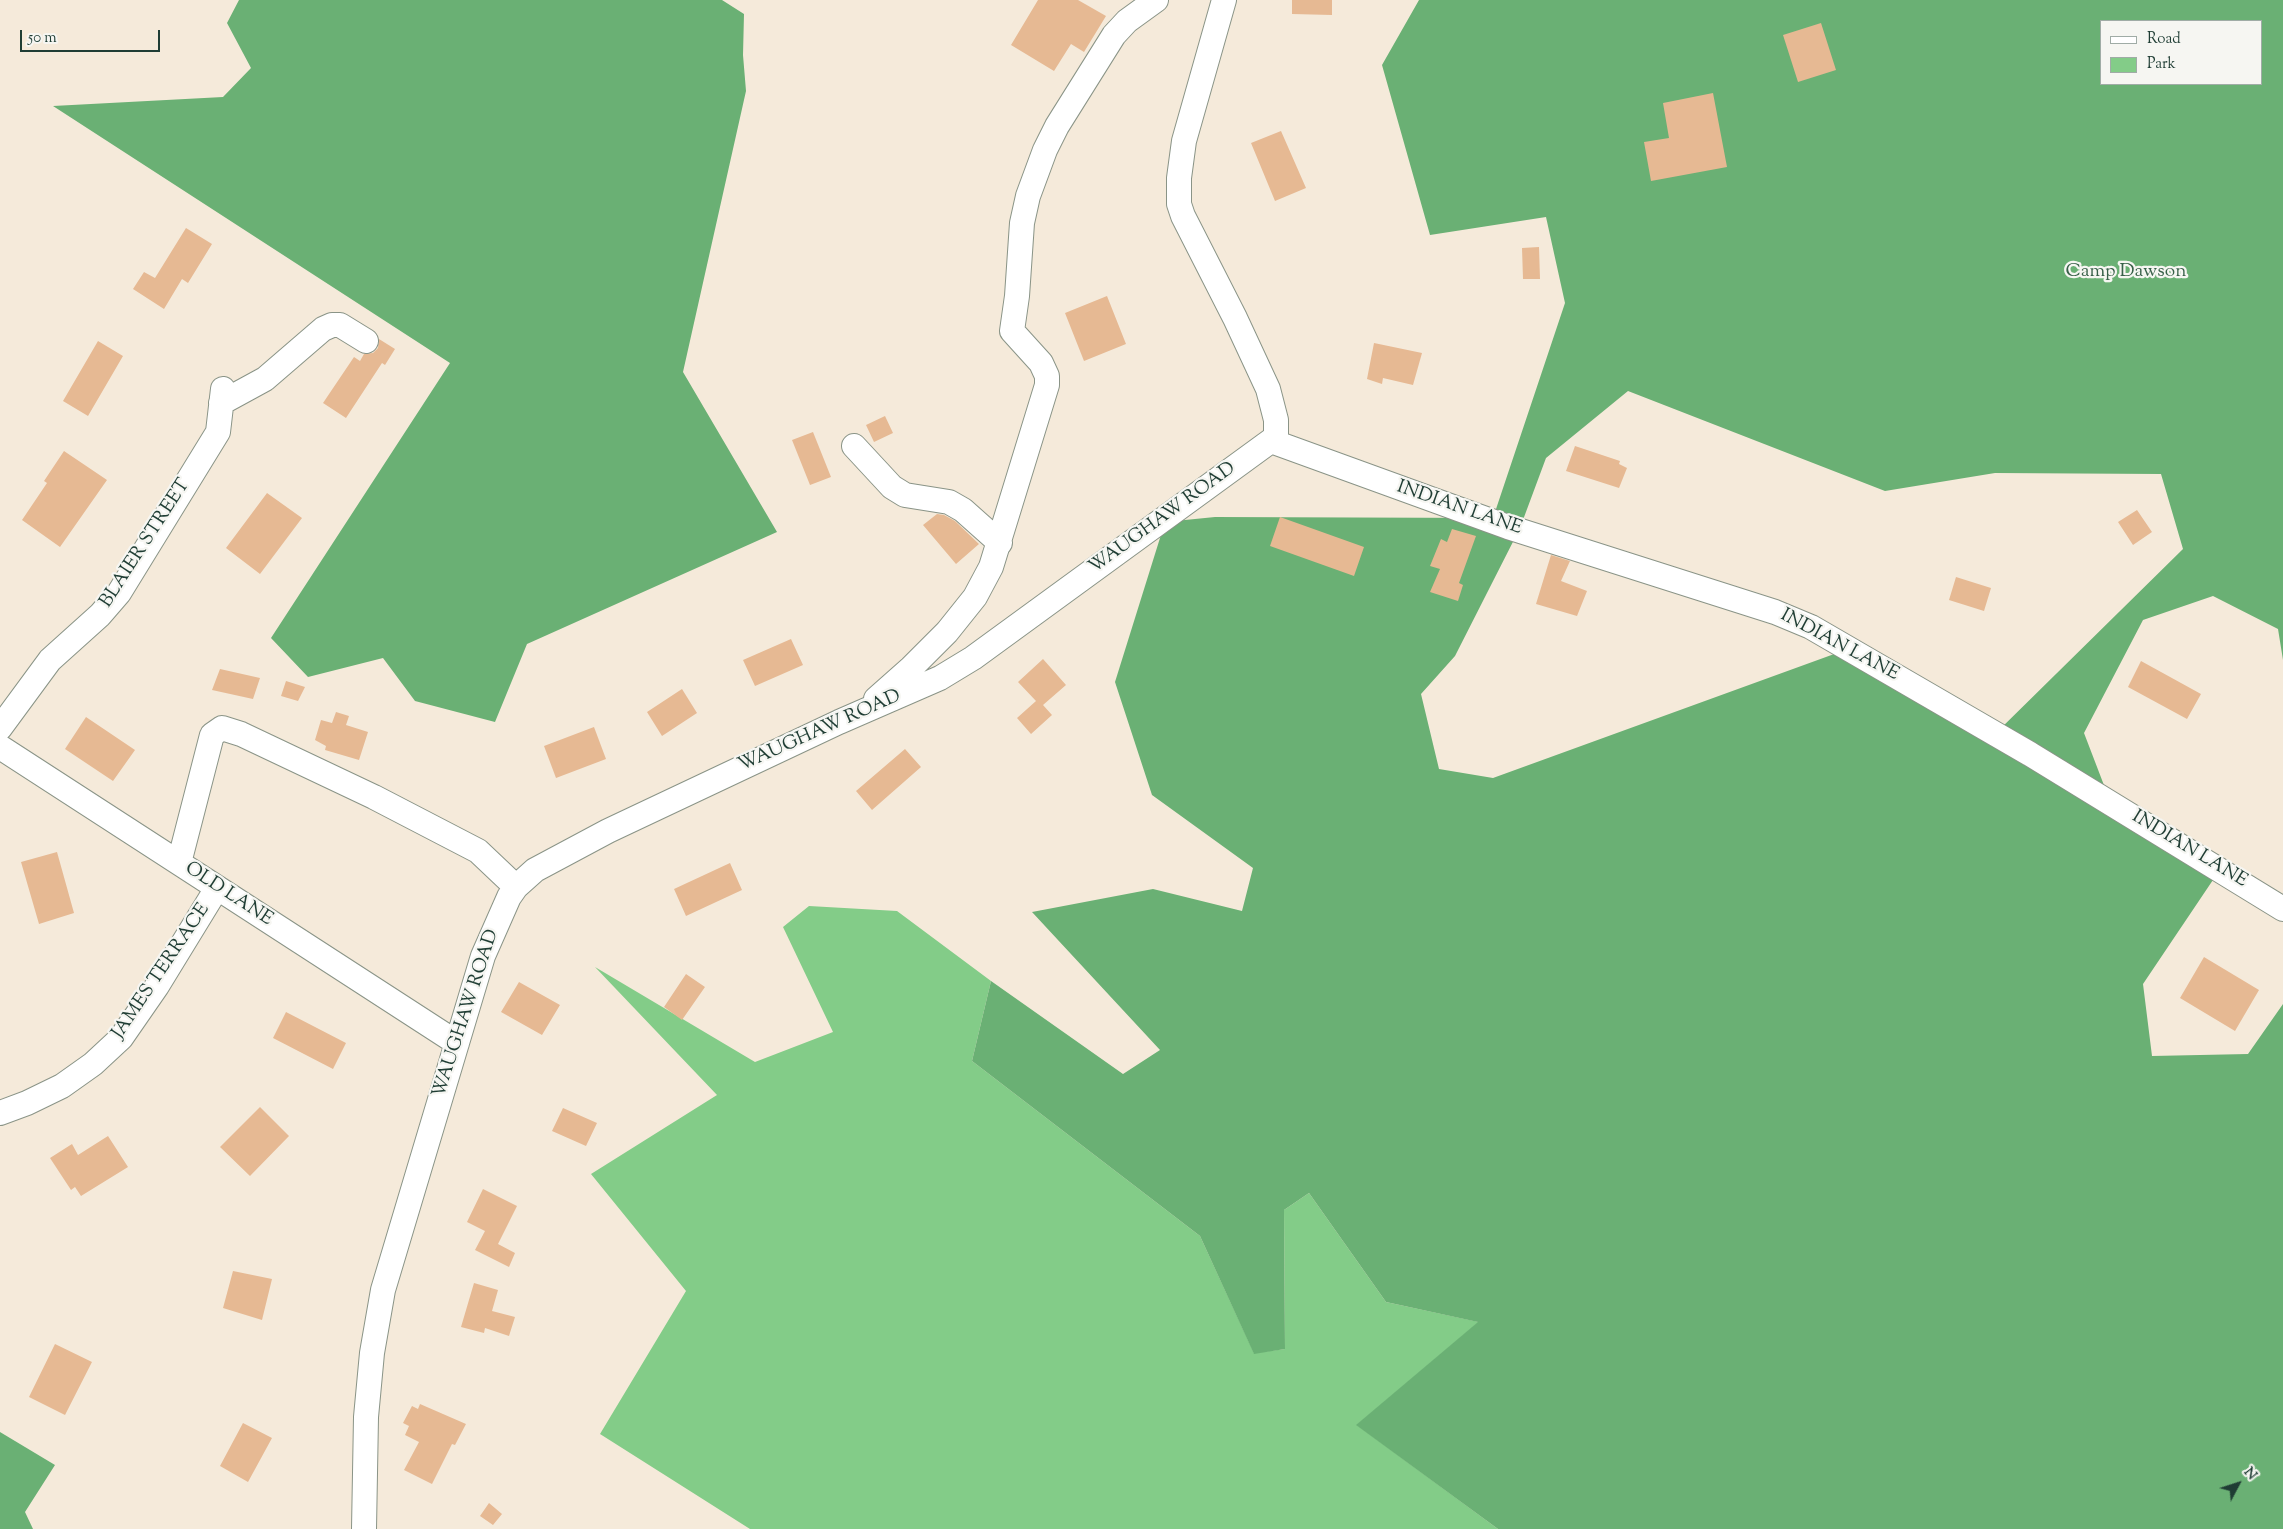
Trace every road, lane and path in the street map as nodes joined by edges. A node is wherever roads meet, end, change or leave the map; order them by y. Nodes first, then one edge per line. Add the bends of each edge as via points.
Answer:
1 (1156, 0) edge
2 (1224, 0) edge
3 (366, 341) dead end
4 (1271, 441) junction
5 (854, 446) dead end
6 (1000, 543) junction
7 (858, 713) junction
8 (0, 728) edge
9 (0, 747) edge
10 (179, 863) junction
11 (516, 887) junction
12 (217, 888) junction
13 (2283, 909) edge
14 (457, 1043) junction
15 (0, 1113) edge
16 (364, 1529) edge

1 - 6 street via 1114,35 1044,150 1028,196 1022,223 1018,296 1012,331 1041,363 1047,385
2 - 4 street via 1184,141 1178,191 1183,216 1268,389 1276,420 1276,437
3 - 8 street, BLAIER STREET via 340,325 332,325 265,379 222,396 218,432 119,592 100,615 50,660
4 - 7 street, WAUGHAW ROAD via 973,658 940,678
4 - 13 street, INDIAN LANE via 1499,524 1775,612 1811,628 2030,754
5 - 6 street via 892,487 905,495 949,502 963,510
6 - 7 street via 983,582 961,616 911,668
7 - 11 street, WAUGHAW ROAD via 608,831 535,870
9 - 10 street, OLD LANE
10 - 11 street via 212,735 222,728 374,797 478,851
10 - 12 street, OLD LANE
11 - 14 street, WAUGHAW ROAD via 492,932
12 - 14 street, OLD LANE
12 - 15 street, JAMES TERRACE via 121,1038 62,1086 27,1104
14 - 16 street, WAUGHAW ROAD via 383,1290 372,1353 366,1417

